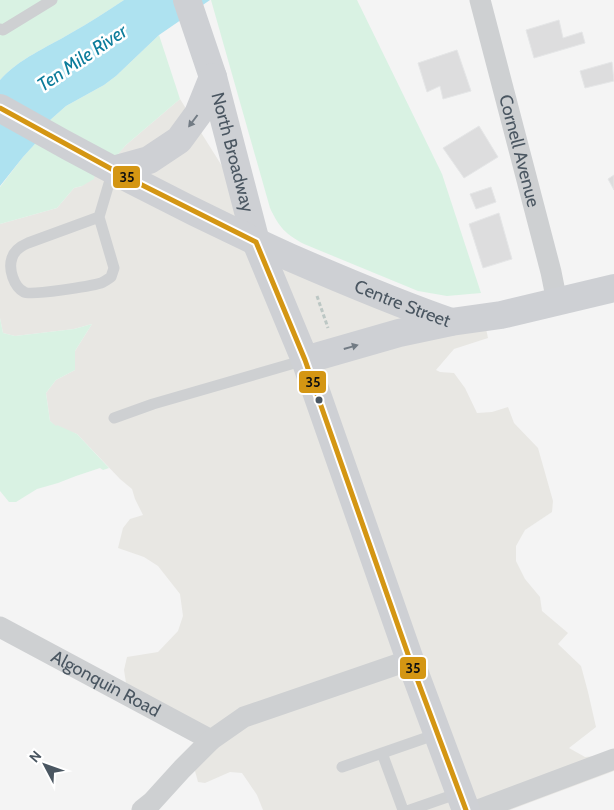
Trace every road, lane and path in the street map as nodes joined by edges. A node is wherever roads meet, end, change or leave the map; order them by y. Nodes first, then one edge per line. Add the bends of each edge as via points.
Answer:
1 (52, 0) edge
2 (480, 0) edge
3 (190, 10) edge
4 (0, 29) edge
5 (212, 77) junction
6 (0, 108) edge
7 (113, 170) junction
8 (99, 217) junction
9 (256, 242) junction
10 (614, 288) edge
11 (317, 295) dead end
12 (557, 302) junction
13 (451, 322) junction
14 (328, 328) dead end
15 (304, 360) junction
16 (114, 418) dead end
17 (0, 627) edge
18 (410, 660) junction
19 (437, 734) junction
20 (211, 740) junction
21 (382, 753) junction
22 (614, 759) edge
23 (342, 766) dead end
24 (468, 804) edge
25 (142, 810) edge
26 (403, 810) edge
27 (410, 810) edge

1 - 4 lane
2 - 12 street, Cornell Avenue
3 - 5 main road, North Broadway
5 -> 7 main road via 198,114 179,140 149,160
5 - 9 main road, North Broadway
6 - 7 main road, Centre Street
7 - 8 lane
7 - 9 main road, Centre Street
8 - 8 lane via 114,268 111,278 101,283 36,294 25,293 16,284 11,269 12,258 18,248
9 - 13 main road, Centre Street
9 - 15 main road, North Broadway
10 - 12 main road, Centre Street
11 - 14 path
12 - 13 main road, Centre Street
15 -> 13 main road
15 - 16 lane
15 - 18 main road, North Broadway
17 - 20 street, Algonquin Road
18 - 19 main road, North Broadway
18 - 20 street via 244,717
19 - 21 lane
19 - 24 main road, North Broadway
20 - 25 street
21 - 23 lane
21 - 26 lane
22 - 24 street
24 - 27 lane

